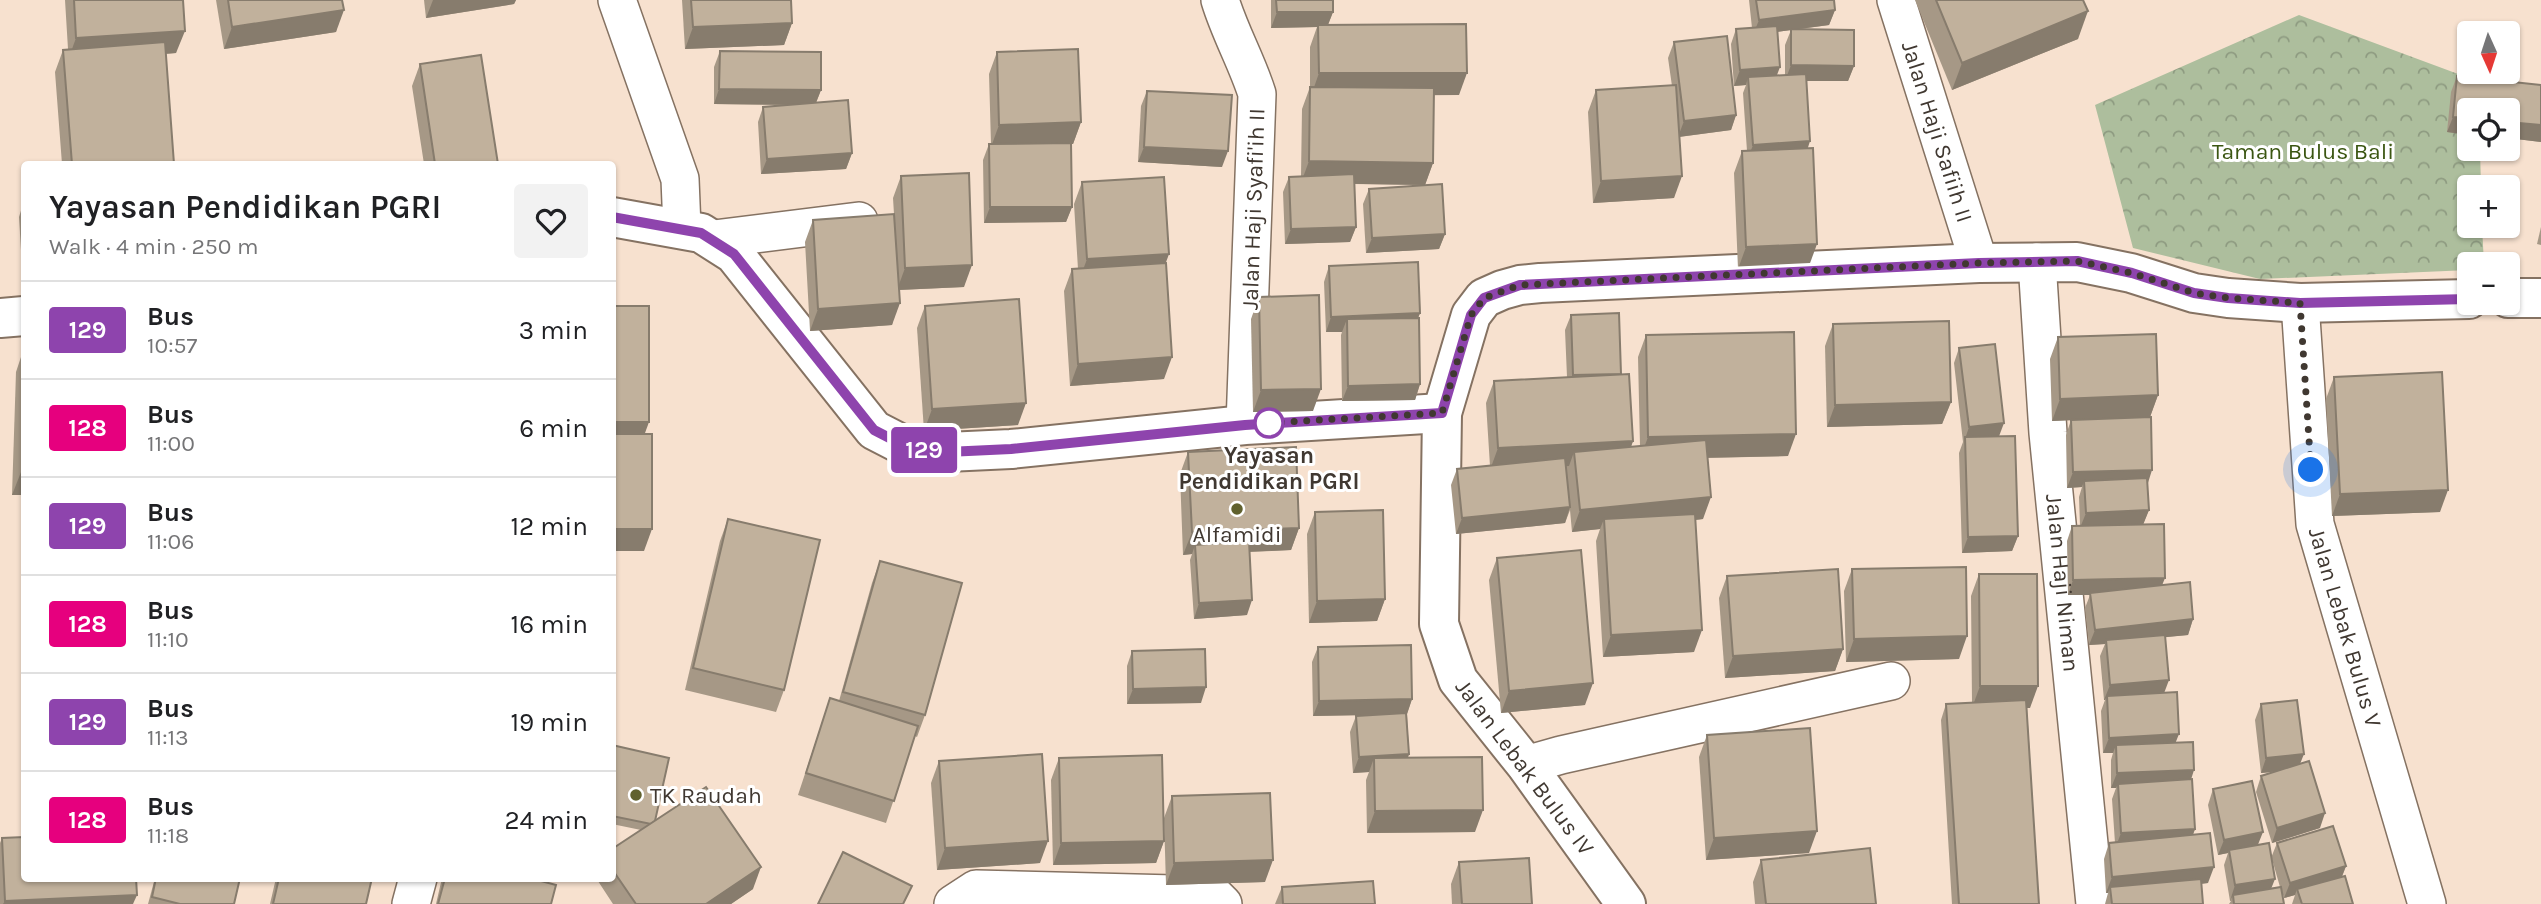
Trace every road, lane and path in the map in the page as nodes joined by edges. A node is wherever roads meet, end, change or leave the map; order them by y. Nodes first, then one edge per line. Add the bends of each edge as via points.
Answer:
1 (617, 0) edge
2 (1220, 0) edge
3 (1896, 0) edge
4 (886, 217) edge
5 (616, 218) edge
6 (698, 234) junction
7 (2037, 262) junction
8 (1979, 263) junction
9 (2520, 298) edge
10 (2541, 298) edge
11 (2457, 299) edge
12 (2300, 303) junction
13 (21, 316) edge
14 (0, 318) edge
15 (1442, 413) junction
16 (1245, 425) junction
17 (1891, 681) dead end
18 (1526, 765) junction
19 (417, 882) edge
20 (411, 904) edge
21 (953, 904) edge
22 (1223, 904) edge
23 (1626, 904) edge
24 (2095, 904) edge
25 (2427, 904) edge

1 - 6 street
2 - 16 street, Jalan Haji Syafi'ih II via 1257,94
3 - 8 street, Jalan Haji Safiih II
4 - 6 street
5 - 6 street
6 - 16 street via 734,254 874,430 907,447 947,452 1011,449
7 - 8 street, Jalan Lebak Bulus IV
7 - 12 street, Jalan Lebak Bulus IV via 2077,261 2194,293
7 - 24 street, Jalan Haji Niman via 2048,433
8 - 15 street, Jalan Lebak Bulus IV via 1511,287 1484,298 1471,315
9 - 10 street
11 - 12 street, Jalan Lebak Bulus IV
12 - 25 street, Jalan Lebak Bulus V via 2315,524
13 - 14 street
15 - 16 street
15 - 18 street, Jalan Lebak Bulus IV via 1439,624 1458,680
17 - 18 street
18 - 23 street, Jalan Lebak Bulus IV
19 - 20 street
21 - 22 street via 976,890 1214,895

